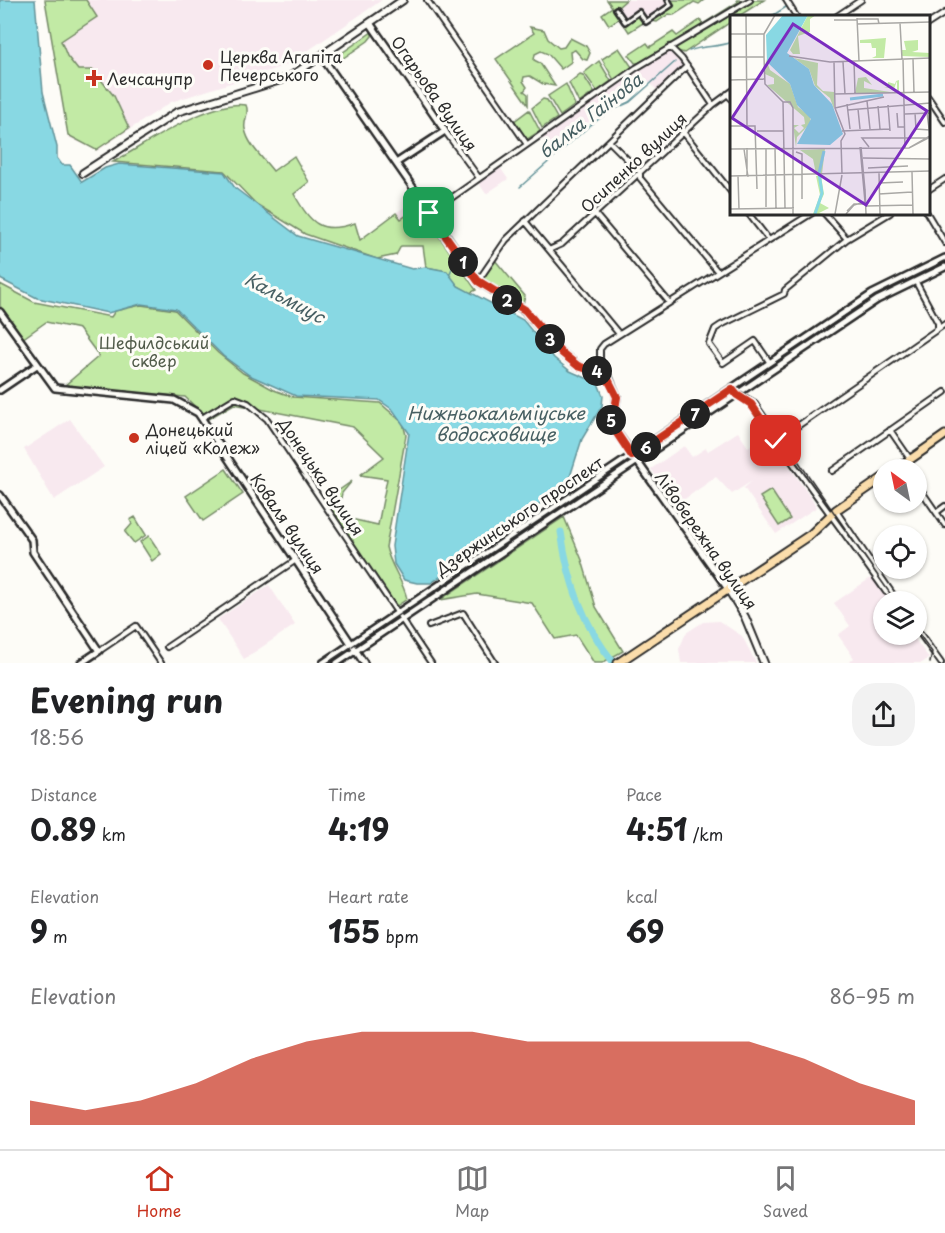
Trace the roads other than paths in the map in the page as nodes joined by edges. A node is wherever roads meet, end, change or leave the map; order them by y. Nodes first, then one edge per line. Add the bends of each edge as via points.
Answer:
1 (403, 0) edge
2 (427, 0) edge
3 (668, 0) edge
4 (750, 0) edge
5 (786, 0) edge
6 (861, 0) edge
7 (616, 9) dead end
8 (945, 13) edge
9 (795, 15) edge
10 (838, 15) edge
11 (370, 23) junction
12 (930, 23) edge
13 (670, 47) junction
14 (322, 57) junction
15 (687, 66) junction
16 (730, 92) edge
17 (930, 101) edge
18 (713, 105) junction
19 (945, 122) edge
20 (445, 130) junction
21 (683, 132) junction
22 (610, 142) junction
23 (526, 143) junction
24 (396, 163) junction
25 (640, 172) junction
26 (83, 173) dead end
27 (479, 178) junction
28 (945, 179) edge
29 (930, 189) edge
30 (730, 191) edge
31 (429, 213) junction
32 (595, 214) junction
33 (749, 214) edge
34 (810, 214) edge
35 (825, 214) edge
36 (888, 214) edge
37 (928, 214) edge
38 (525, 221) junction
39 (847, 239) junction
40 (769, 240) junction
41 (945, 243) edge
42 (551, 249) junction
43 (945, 258) edge
44 (945, 267) edge
45 (718, 272) junction
46 (478, 281) junction
47 (917, 284) dead end
48 (669, 303) junction
49 (0, 312) edge
50 (945, 324) edge
51 (938, 328) junction
52 (619, 334) junction
53 (770, 363) junction
54 (37, 365) junction
55 (587, 369) junction
56 (732, 389) junction
57 (0, 390) edge
58 (945, 392) edge
59 (737, 395) junction
60 (202, 418) junction
61 (890, 430) junction
62 (945, 435) edge
63 (776, 441) junction
64 (632, 456) junction
65 (910, 459) joint
66 (636, 463) junction
67 (832, 471) dead end
68 (873, 485) edge
69 (0, 495) edge
70 (927, 498) edge
71 (945, 506) edge
72 (937, 512) junction
73 (834, 513) junction
74 (945, 525) edge
75 (297, 560) junction
76 (728, 589) junction
77 (888, 591) edge
78 (397, 613) junction
79 (401, 620) junction
80 (429, 626) dead end
81 (927, 643) edge
82 (352, 644) junction
83 (167, 647) dead end
84 (356, 650) junction
85 (99, 651) junction
86 (938, 658) junction
87 (932, 662) edge
88 (81, 663) edge
89 (161, 663) edge
90 (323, 663) edge
91 (337, 663) edge
92 (364, 663) edge
93 (431, 663) edge
94 (495, 663) edge
95 (618, 663) edge
96 (764, 663) edge
97 (941, 663) edge

1 - 11 main road
2 - 23 street
3 - 7 street via 671,5 646,22 639,12 625,22
4 - 13 street
5 - 9 street
6 - 10 street
8 - 12 street
11 - 14 main road
11 - 20 street, Огарьова вулиця
13 - 15 street
13 - 23 street
14 - 24 street, Лівобережна вулиця
14 - 26 main road via 281,81 177,111
15 - 18 street
15 - 22 street
16 - 18 street, Осипенко вулиця
17 - 19 street
18 - 21 street, Осипенко вулиця
20 - 24 street
20 - 27 street, Огарьова вулиця
21 - 25 street, Осипенко вулиця
21 - 30 street
22 - 25 street
22 - 38 street
23 - 27 street
24 - 31 street, Лівобережна вулиця
25 - 32 street, Осипенко вулиця
25 - 45 street via 640,178
27 - 31 street
28 - 29 street
31 - 46 street, Лівобережна вулиця
32 - 42 street, Осипенко вулиця
32 - 48 street
33 - 40 street
34 - 40 street
35 - 39 street
36 - 39 street
37 - 41 street
38 - 42 street
38 - 46 street via 506,240
39 - 53 street via 784,294 715,329 709,344 723,363 755,341
40 - 45 street
42 - 52 street
43 - 53 street, Дзержинського проспект via 873,294
44 - 59 street, Дзержинського проспект via 877,300
45 - 48 street
46 - 55 street, Лівобережна вулиця via 525,310 562,353
47 - 51 street
48 - 52 street
49 - 54 street
50 - 51 street
51 - 63 street
52 - 55 street via 601,347 600,360
53 - 56 street, Дзержинського проспект
54 - 57 street
54 - 60 street via 50,384 62,391 174,400
55 - 64 street, Лівобережна вулиця via 606,375 614,387 618,404 612,426
56 - 59 street
56 - 64 street, Дзержинського проспект
58 - 61 street
59 - 63 street via 751,404
59 - 66 street, Дзержинського проспект
60 - 75 street, Коваля вулиця
60 - 78 street, Донецька вулиця via 235,398 267,418
61 - 65 street
61 - 67 street
62 - 65 main road
63 - 73 street via 811,491
64 - 66 street, Лівобережна вулиця
64 - 78 street, Дзержинського проспект
66 - 76 street, Лівобережна вулиця
66 - 79 street, Дзержинського проспект
68 - 73 main road
69 - 85 street
70 - 72 street
71 - 72 street
72 - 74 street
73 - 76 main road via 811,534
73 - 77 street
75 - 82 street, Коваля вулиця
75 - 83 street
76 - 95 main road
76 - 96 main road, Лівобережна вулиця via 746,617
78 - 79 street
78 - 82 street, Дзержинського проспект
79 - 84 street, Дзержинського проспект
79 - 93 street
80 - 94 street via 463,613
81 - 86 street
82 - 84 street
82 - 90 street, Дзержинського проспект
84 - 91 street, Дзержинського проспект
84 - 92 street
85 - 88 street
85 - 89 street via 136,626
86 - 87 street
86 - 97 street

